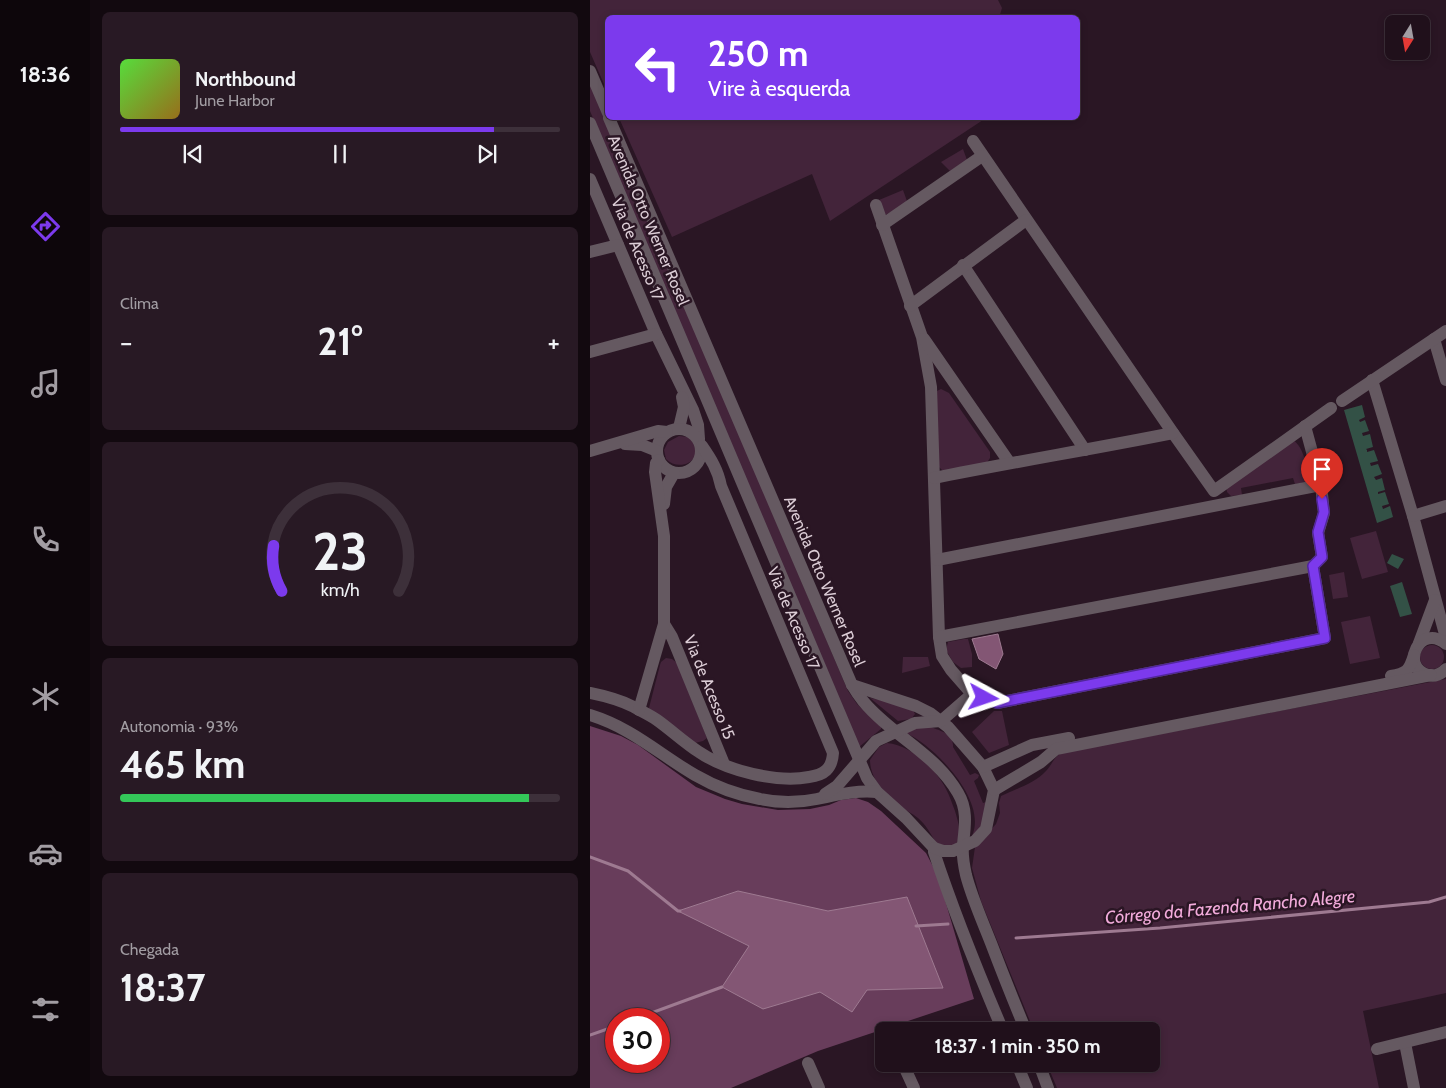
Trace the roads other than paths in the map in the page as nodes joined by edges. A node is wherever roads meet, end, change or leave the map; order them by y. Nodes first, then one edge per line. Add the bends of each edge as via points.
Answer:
1 (590, 71) edge
2 (605, 106) edge
3 (611, 120) edge
4 (590, 123) edge
5 (973, 141) dead end
6 (982, 156) junction
7 (590, 179) edge
8 (876, 205) dead end
9 (1026, 220) junction
10 (882, 225) junction
11 (618, 245) junction
12 (590, 252) edge
13 (963, 265) junction
14 (910, 306) junction
15 (1446, 331) edge
16 (656, 334) junction
17 (922, 337) junction
18 (1434, 339) junction
19 (590, 352) edge
20 (1372, 380) junction
21 (1446, 380) edge
22 (953, 381) junction
23 (680, 387) junction
24 (931, 387) junction
25 (1305, 426) junction
26 (673, 430) junction
27 (1172, 433) junction
28 (700, 443) junction
29 (615, 444) junction
30 (1085, 450) junction
31 (590, 451) edge
32 (658, 456) junction
33 (1009, 462) junction
34 (698, 464) junction
35 (674, 473) junction
36 (934, 478) junction
37 (1321, 485) junction
38 (721, 486) junction
39 (1214, 491) junction
40 (1222, 504) junction
41 (1446, 506) edge
42 (662, 516) junction
43 (1413, 516) junction
44 (937, 560) junction
45 (1313, 566) junction
46 (1435, 600) junction
47 (664, 624) junction
48 (939, 637) junction
49 (1446, 638) edge
50 (1420, 643) junction
51 (1446, 644) edge
52 (1414, 655) junction
53 (1446, 669) edge
54 (1431, 675) junction
55 (852, 685) junction
56 (590, 693) edge
57 (972, 694) junction
58 (639, 710) junction
59 (590, 715) edge
60 (941, 721) junction
61 (896, 731) junction
62 (1032, 745) junction
63 (860, 762) junction
64 (1041, 762) junction
65 (724, 764) junction
66 (983, 767) junction
67 (994, 790) junction
68 (876, 792) junction
69 (815, 800) junction
70 (962, 846) junction
71 (934, 848) junction
72 (999, 1022) edge
73 (1022, 1022) edge
74 (1446, 1032) edge
75 (1405, 1043) junction
76 (1376, 1049) dead end
77 (808, 1064) dead end
78 (907, 1072) edge
79 (1020, 1072) edge
80 (1042, 1072) edge
81 (819, 1088) edge
82 (914, 1088) edge
83 (1027, 1088) edge
84 (1048, 1088) edge
85 (1414, 1088) edge

1 - 2 street, Avenida Otto Werner Rosel
3 - 55 street, Avenida Otto Werner Rosel
4 - 63 street, Avenida Otto Werner Rosel
5 - 6 street
6 - 9 street
6 - 10 street
7 - 11 street, Via de Acesso 17
8 - 10 street
9 - 13 street
9 - 27 street
10 - 14 street
11 - 12 street
11 - 16 street, Via de Acesso 17
13 - 14 street
13 - 30 street
14 - 17 street
15 - 18 street
16 - 19 street
16 - 23 street, Via de Acesso 17
17 - 22 street
17 - 24 street
18 - 20 street
18 - 21 street
20 - 25 street
20 - 43 street
22 - 24 street
22 - 33 street
23 - 26 street, Via de Acesso 17 via 684,407
23 - 28 street, Via de Acesso 17 via 698,425
24 - 36 street
25 - 37 street
25 - 39 street
26 - 28 street via 687,430
26 - 29 street via 658,431
26 - 32 street via 658,444
27 - 30 street
27 - 39 street
28 - 34 street via 701,459
28 - 38 street, Via de Acesso 17 via 715,464
29 - 31 street
29 - 32 street via 637,444
30 - 33 street
32 - 35 street
32 - 42 street, Via de Acesso 15 via 655,472
33 - 36 street
34 - 35 street via 687,472
34 - 38 street, Via de Acesso 17
35 - 42 street, Via de Acesso 15 via 666,487
36 - 44 street
37 - 40 street
37 - 45 street via 1324,512 1318,532 1322,557
38 - 65 street, Via de Acesso 17 via 833,753 832,763 825,772 793,779 767,777
39 - 40 street
40 - 44 street
41 - 43 street
42 - 47 street, Via de Acesso 15
43 - 46 street
44 - 48 street
45 - 48 street
45 - 57 street via 1325,638 997,703
46 - 49 street
46 - 50 street
47 - 58 street, Via de Acesso 15
47 - 65 street, Via de Acesso 15
48 - 57 street via 942,656
50 - 51 street via 1435,638
50 - 52 street
52 - 54 street via 1420,671
52 - 62 street via 1410,668 1403,674
53 - 54 street via 1438,675
54 - 64 street via 1056,749
55 - 60 street via 916,706
55 - 61 street, Avenida Otto Werner Rosel via 863,701
56 - 58 street via 624,702
57 - 60 street
58 - 65 street via 700,752
59 - 69 street via 629,731 704,780 743,795 762,800
60 - 61 street via 915,723
60 - 66 street
61 - 63 street via 876,741
61 - 70 street, Avenida Otto Werner Rosel via 928,758 956,789 966,818
62 - 64 street via 1040,746 1044,752
62 - 66 street
63 - 68 street, Avenida Otto Werner Rosel
63 - 69 street via 837,786
64 - 67 street
66 - 67 street
67 - 70 street via 986,829 974,841
68 - 69 street via 858,791
68 - 71 street, Avenida Otto Werner Rosel
70 - 71 street via 943,852
70 - 73 street, Avenida Otto Werner Rosel via 973,899
71 - 72 street, Avenida Otto Werner Rosel via 965,938
74 - 75 street
75 - 76 street
75 - 85 street
77 - 81 street
78 - 82 street
79 - 83 street
80 - 84 street

